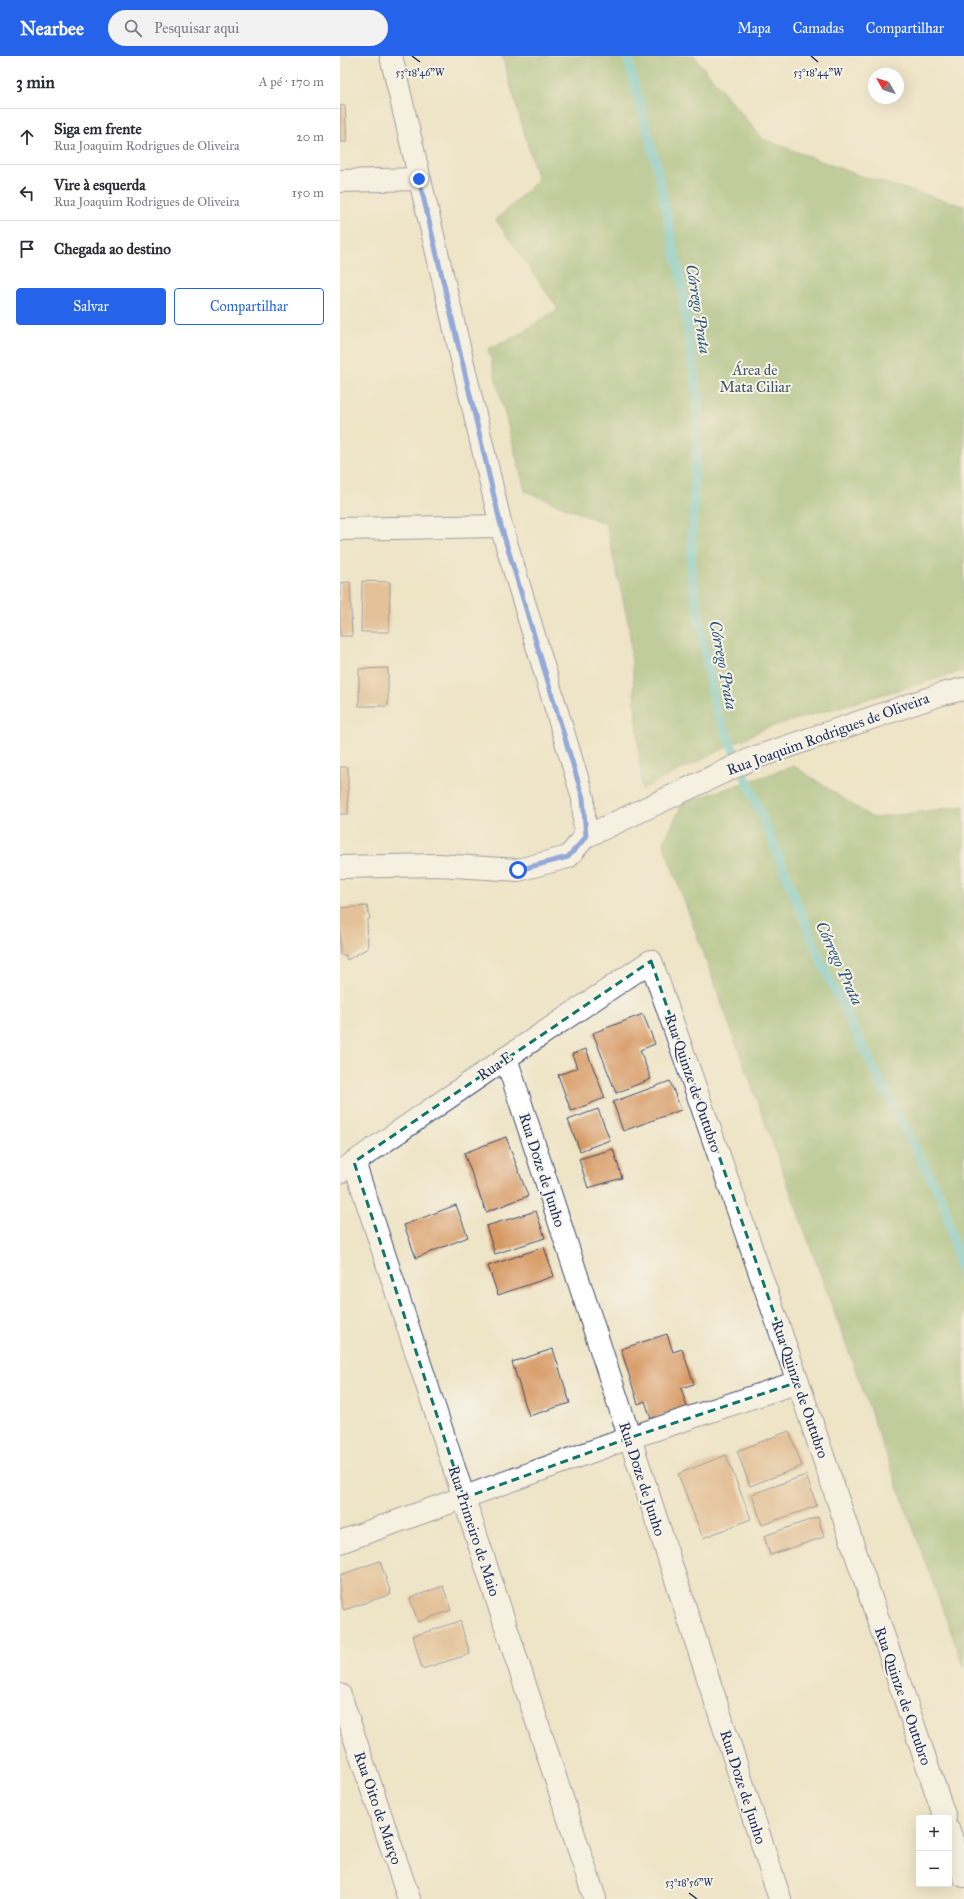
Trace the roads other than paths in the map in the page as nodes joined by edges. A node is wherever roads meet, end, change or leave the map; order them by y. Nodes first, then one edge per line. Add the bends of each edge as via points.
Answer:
1 (392, 56) edge
2 (419, 179) junction
3 (340, 181) edge
4 (501, 526) junction
5 (340, 529) edge
6 (964, 689) edge
7 (586, 837) junction
8 (340, 867) edge
9 (651, 961) joint
10 (506, 1058) junction
11 (347, 1167) edge
12 (798, 1382) junction
13 (629, 1438) junction
14 (464, 1498) junction
15 (340, 1542) edge
16 (340, 1694) edge
17 (944, 1815) edge
18 (952, 1840) edge
19 (964, 1876) edge
20 (409, 1899) edge
21 (595, 1899) edge
22 (780, 1899) edge

1 - 2 street
2 - 3 street
2 - 4 street
4 - 5 street
4 - 7 street via 583,798
6 - 7 street, Rua Joaquim Rodrigues de Oliveira via 942,694 751,758
7 - 8 street, Rua Joaquim Rodrigues de Oliveira via 568,857 518,870 438,865
9 - 10 street, Rua E
9 - 12 street, Rua Quinze de Outubro
10 - 11 street, Rua E
10 - 13 street, Rua Doze de Junho
11 - 14 street, Rua Primeiro de Maio
12 - 13 street
12 - 17 street, Rua Quinze de Outubro
13 - 14 street
13 - 22 street, Rua Doze de Junho
14 - 15 street
14 - 21 street, Rua Primeiro de Maio
16 - 20 street, Rua Oito de Março
18 - 19 street

